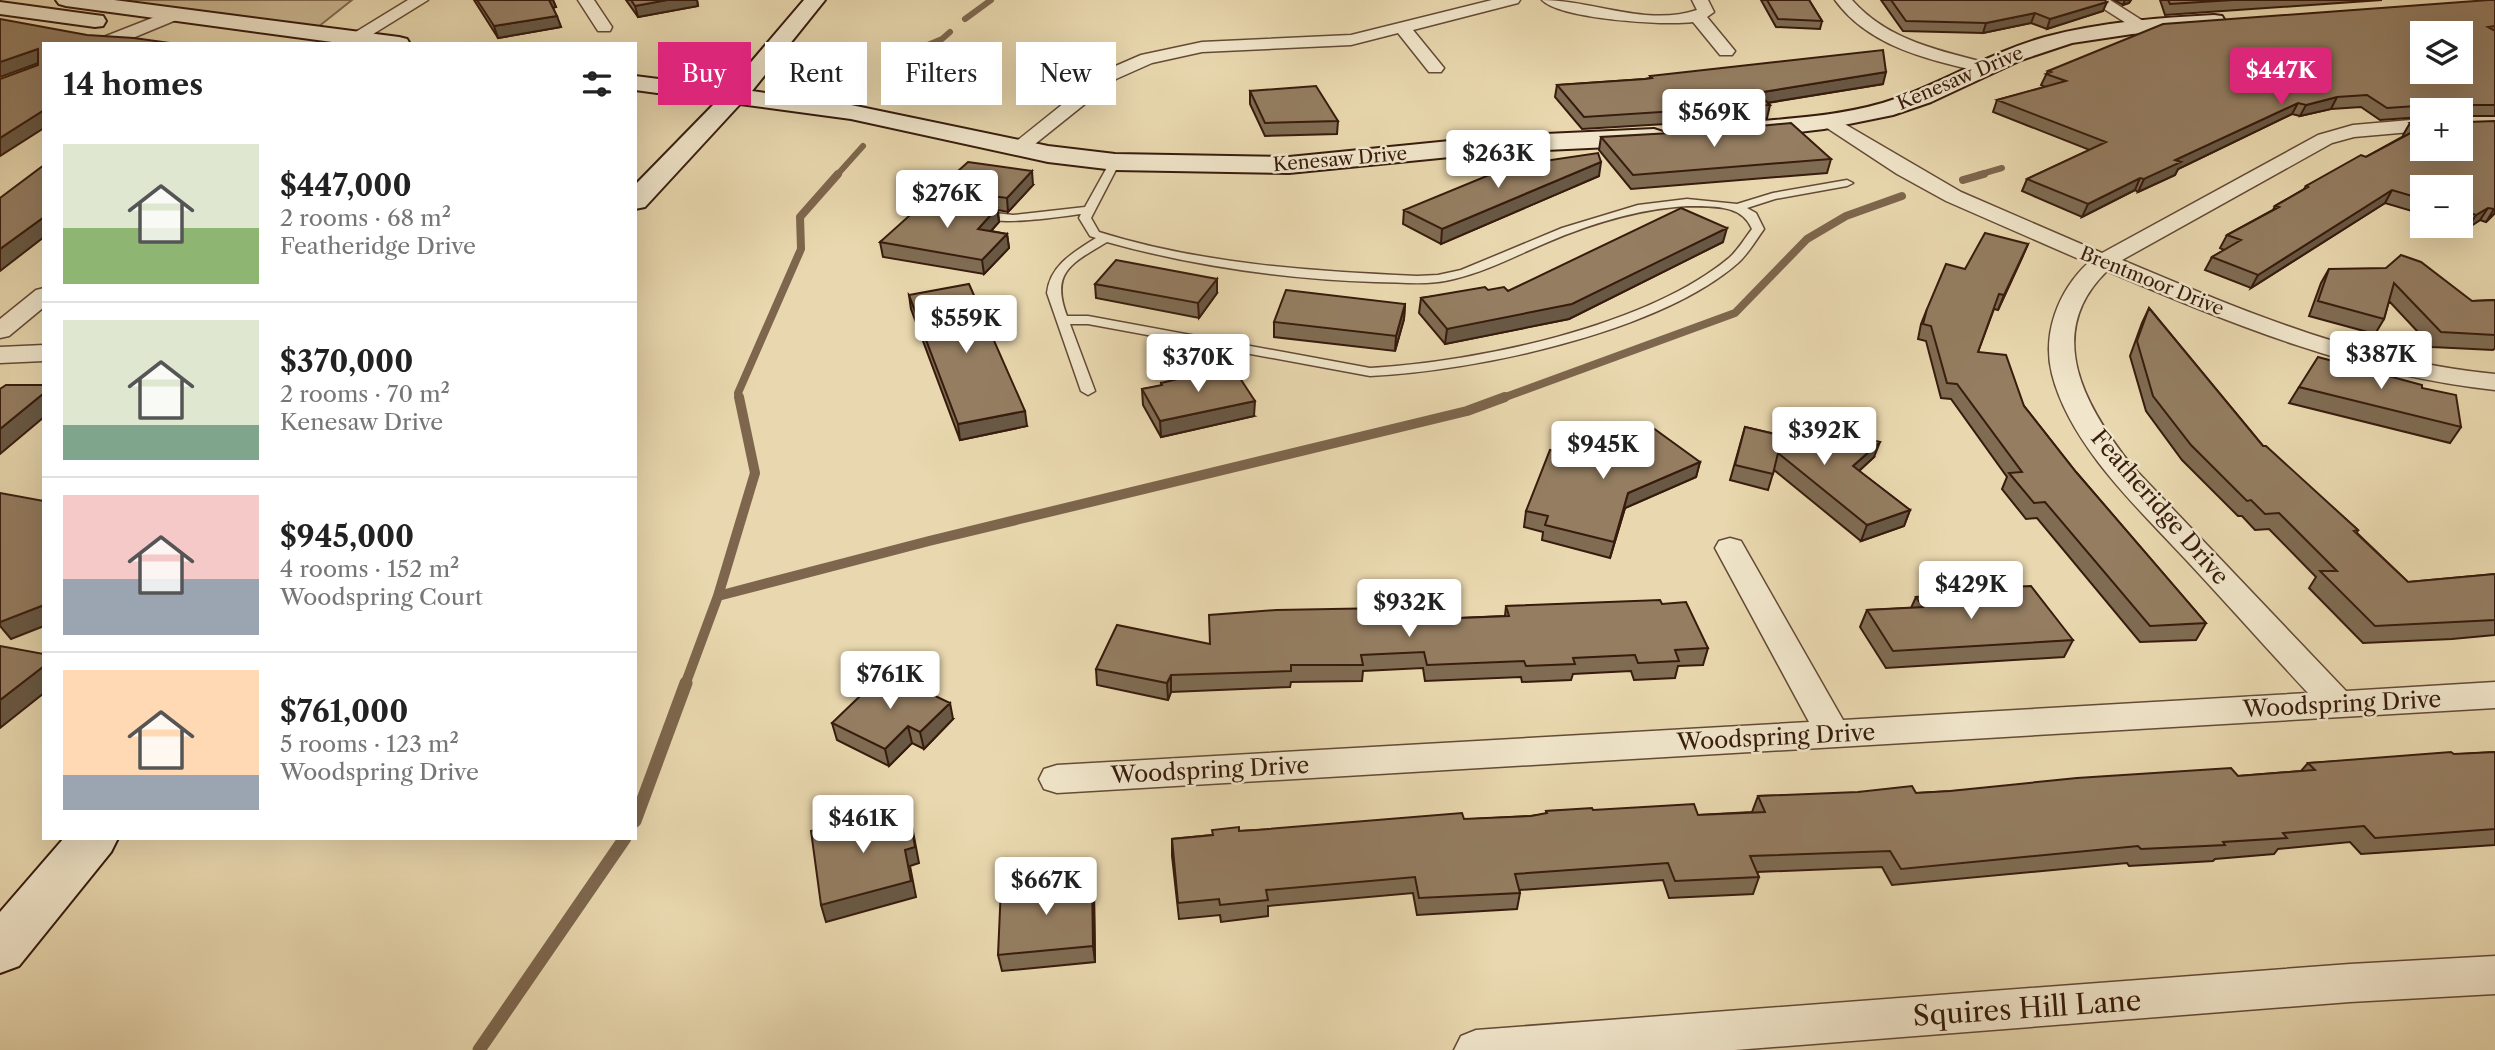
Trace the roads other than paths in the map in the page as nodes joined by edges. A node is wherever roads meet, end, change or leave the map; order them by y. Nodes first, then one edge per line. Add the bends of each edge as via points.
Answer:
1 (66, 0) edge
2 (420, 0) edge
3 (586, 0) edge
4 (816, 0) edge
5 (1512, 0) edge
6 (1550, 0) edge
7 (1843, 0) edge
8 (2098, 0) edge
9 (0, 8) edge
10 (1699, 8) edge
11 (175, 14) junction
12 (2239, 19) edge
13 (2143, 26) junction
14 (142, 27) junction
15 (604, 27) dead end
16 (1402, 27) junction
17 (350, 41) edge
18 (107, 42) edge
19 (248, 42) edge
20 (1726, 51) dead end
21 (1436, 68) dead end
22 (1985, 68) junction
23 (751, 77) edge
24 (637, 83) edge
25 (658, 86) edge
26 (751, 97) edge
27 (726, 105) edge
28 (1830, 122) junction
29 (2410, 126) edge
30 (1717, 133) edge
31 (1679, 136) edge
32 (1017, 148) junction
33 (1115, 162) junction
34 (1847, 183) dead end
35 (637, 199) edge
36 (1738, 207) junction
37 (1090, 210) junction
38 (965, 213) edge
39 (1105, 238) junction
40 (2104, 261) junction
41 (42, 297) edge
42 (1062, 320) junction
43 (0, 331) edge
44 (42, 353) edge
45 (0, 355) edge
46 (2495, 382) edge
47 (1088, 391) dead end
48 (1730, 548) dead end
49 (2495, 695) edge
50 (2337, 704) junction
51 (1833, 733) junction
52 (1057, 779) dead end
53 (92, 840) edge
54 (0, 950) edge
55 (2495, 975) edge
56 (1476, 1050) edge

1 - 11 street
2 - 17 street
3 - 15 street
4 - 23 street
5 - 16 street
6 - 10 street via 1631,17
7 - 22 street via 1857,18 1887,36
8 - 13 street
9 - 14 street
10 - 20 street
11 - 14 street
11 - 17 street
12 - 13 street, Kenesaw Drive
13 - 22 street, Kenesaw Drive via 2052,42
14 - 18 street
14 - 19 street
16 - 21 street
16 - 32 street via 1350,40 1202,47 1146,59 1110,75
22 - 28 street, Kenesaw Drive via 1900,106
24 - 25 street, Kenesaw Drive
26 - 32 street, Kenesaw Drive via 851,112
27 - 35 street
28 - 30 street, Kenesaw Drive
28 - 40 street, Brentmoor Drive via 1928,184
29 - 40 street, Featheridge Drive via 2325,139
31 - 33 street, Kenesaw Drive via 1500,144 1289,165
32 - 33 street, Kenesaw Drive
33 - 37 lane
34 - 36 lane
36 - 39 lane via 1679,201 1648,205 1595,220 1472,271 1436,279 1302,274 1238,266
36 - 42 lane via 1752,215 1758,229 1751,245 1725,269 1595,331 1438,368 1370,372 1096,322
37 - 38 lane via 1013,218
37 - 39 lane via 1085,218 1094,234
39 - 42 lane via 1058,275 1053,293
40 - 46 street, Brentmoor Drive via 2205,304 2364,360
40 - 50 street, Featheridge Drive via 2074,293 2065,319 2065,374 2080,409 2104,447 2152,505
41 - 43 street
42 - 47 lane
44 - 45 street
48 - 51 street
49 - 50 street, Woodspring Drive
50 - 51 street, Woodspring Drive
51 - 52 street, Woodspring Drive
53 - 54 street
55 - 56 street, Squires Hill Lane

